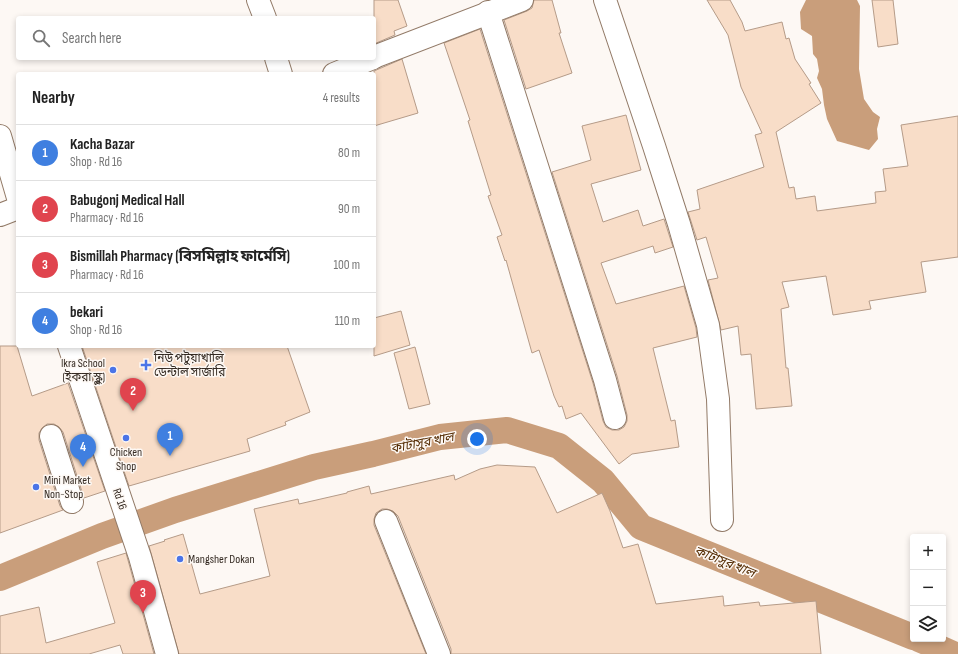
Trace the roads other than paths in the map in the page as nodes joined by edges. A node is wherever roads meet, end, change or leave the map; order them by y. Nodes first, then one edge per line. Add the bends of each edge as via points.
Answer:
1 (258, 0) edge
2 (522, 0) edge
3 (605, 0) edge
4 (488, 12) junction
5 (264, 16) edge
6 (376, 57) edge
7 (277, 60) edge
8 (368, 60) edge
9 (280, 72) edge
10 (339, 72) edge
11 (0, 136) edge
12 (16, 191) edge
13 (16, 209) edge
14 (0, 215) edge
15 (70, 348) edge
16 (615, 418) dead end
17 (51, 436) dead end
18 (72, 502) dead end
19 (722, 520) dead end
20 (386, 521) dead end
21 (167, 654) edge
22 (439, 654) edge

1 - 5 street
2 - 4 street
3 - 19 street via 679,224 708,325 718,398
4 - 6 street
4 - 16 street
7 - 9 street
8 - 10 street
11 - 12 street
13 - 14 street
15 - 21 street, Rd 16 via 140,557
17 - 18 street
20 - 22 street

